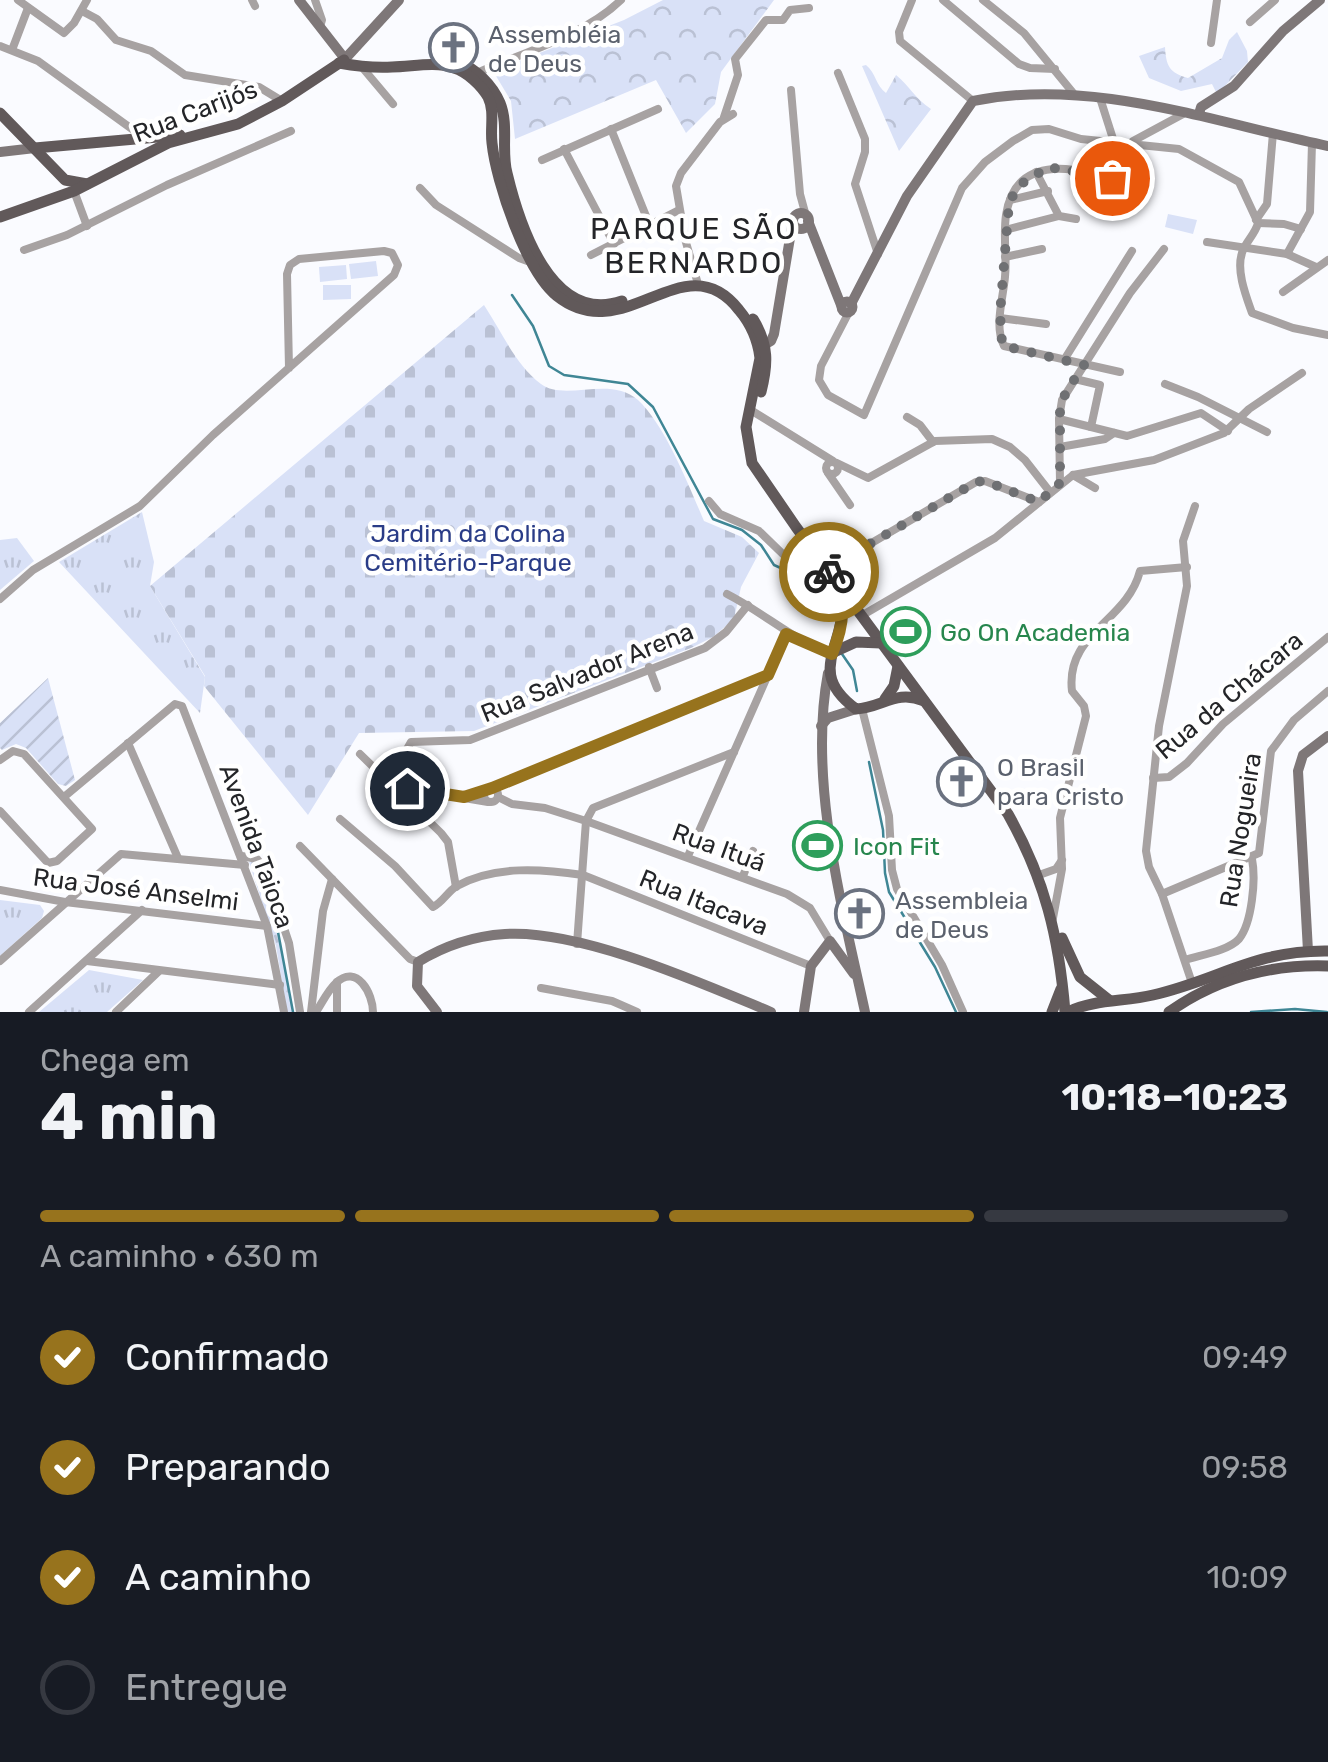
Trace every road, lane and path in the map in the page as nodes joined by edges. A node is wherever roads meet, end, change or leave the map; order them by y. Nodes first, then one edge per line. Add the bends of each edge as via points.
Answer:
1 (18, 0) edge
2 (86, 0) edge
3 (300, 0) edge
4 (316, 0) edge
5 (400, 0) edge
6 (621, 0) edge
7 (912, 0) edge
8 (943, 0) edge
9 (983, 0) edge
10 (1218, 0) edge
11 (1274, 0) edge
12 (1320, 0) edge
13 (28, 8) junction
14 (808, 8) dead end
15 (82, 11) junction
16 (1250, 22) dead end
17 (320, 27) junction
18 (1211, 44) dead end
19 (0, 46) edge
20 (12, 50) junction
21 (342, 61) junction
22 (361, 66) junction
23 (462, 68) junction
24 (1055, 68) junction
25 (478, 73) junction
26 (838, 73) dead end
27 (791, 90) dead end
28 (1074, 94) junction
29 (1100, 98) junction
30 (282, 100) junction
31 (973, 101) junction
32 (393, 104) dead end
33 (658, 109) dead end
34 (0, 113) edge
35 (1185, 113) junction
36 (733, 114) dead end
37 (1199, 114) junction
38 (722, 121) junction
39 (611, 129) junction
40 (290, 131) dead end
41 (1273, 133) junction
42 (198, 134) junction
43 (139, 138) junction
44 (1114, 142) junction
45 (1128, 143) junction
46 (1312, 143) junction
47 (1328, 146) edge
48 (35, 148) junction
49 (564, 149) junction
50 (0, 152) edge
51 (141, 156) junction
52 (542, 160) dead end
53 (1036, 172) junction
54 (65, 180) junction
55 (1126, 183) dead end
56 (88, 184) junction
57 (420, 188) dead end
58 (74, 191) junction
59 (1048, 191) junction
60 (56, 198) junction
61 (1010, 200) junction
62 (679, 210) junction
63 (1059, 216) junction
64 (0, 217) edge
65 (866, 218) junction
66 (1076, 219) dead end
67 (1258, 221) junction
68 (801, 222) junction
69 (87, 226) junction
70 (650, 226) junction
71 (1005, 230) junction
72 (1301, 230) junction
73 (889, 232) junction
74 (1206, 242) dead end
75 (614, 244) junction
76 (1164, 249) dead end
77 (1243, 249) junction
78 (24, 250) dead end
79 (1042, 250) dead end
80 (1132, 251) dead end
81 (878, 254) junction
82 (1286, 254) junction
83 (590, 256) dead end
84 (1005, 257) junction
85 (1328, 260) edge
86 (530, 262) junction
87 (1316, 267) junction
88 (697, 281) junction
89 (1283, 292) dead end
90 (847, 307) junction
91 (1000, 318) junction
92 (1046, 324) dead end
93 (1328, 335) edge
94 (289, 340) junction
95 (763, 346) junction
96 (308, 352) junction
97 (1064, 360) junction
98 (1083, 366) junction
99 (289, 368) junction
100 (1120, 372) dead end
101 (1302, 372) dead end
102 (1076, 378) junction
103 (1165, 384) dead end
104 (752, 412) junction
105 (907, 416) dead end
106 (1059, 420) junction
107 (1234, 424) junction
108 (1091, 427) junction
109 (1267, 432) dead end
110 (1114, 434) junction
111 (932, 442) junction
112 (808, 447) junction
113 (1060, 447) junction
114 (835, 462) junction
115 (180, 467) junction
116 (828, 472) junction
117 (188, 475) dead end
118 (1073, 475) junction
119 (1060, 483) junction
120 (1096, 488) dead end
121 (1050, 492) junction
122 (709, 500) dead end
123 (1039, 502) junction
124 (850, 505) dead end
125 (1195, 506) dead end
126 (812, 548) junction
127 (1186, 562) junction
128 (827, 569) junction
129 (841, 589) junction
130 (727, 594) dead end
131 (0, 600) edge
132 (748, 605) junction
133 (861, 616) junction
134 (786, 634) junction
135 (1328, 637) edge
136 (881, 643) junction
137 (833, 653) junction
138 (898, 666) junction
139 (649, 667) junction
140 (828, 674) junction
141 (768, 675) junction
142 (657, 688) dead end
143 (1328, 691) edge
144 (885, 699) junction
145 (927, 702) junction
146 (859, 709) junction
147 (820, 726) junction
148 (1328, 736) edge
149 (470, 740) junction
150 (128, 743) junction
151 (734, 752) junction
152 (471, 753) dead end
153 (360, 754) dead end
154 (0, 760) edge
155 (1154, 778) junction
156 (396, 788) junction
157 (407, 788) junction
158 (424, 791) junction
159 (492, 795) junction
160 (64, 797) junction
161 (414, 804) junction
162 (0, 811) edge
163 (340, 819) dead end
164 (586, 821) junction
165 (300, 846) dead end
166 (752, 851) dead end
167 (688, 856) junction
168 (178, 858) junction
169 (1252, 859) junction
170 (1062, 860) junction
171 (244, 861) junction
172 (1044, 874) junction
173 (583, 875) junction
174 (744, 876) junction
175 (332, 879) junction
176 (456, 887) junction
177 (0, 890) edge
178 (1059, 890) junction
179 (1162, 894) junction
180 (1046, 896) junction
181 (65, 902) junction
182 (142, 910) junction
183 (1053, 919) junction
184 (267, 926) junction
185 (830, 941) junction
186 (577, 944) junction
187 (1308, 950) junction
188 (1328, 951) edge
189 (1185, 960) junction
190 (0, 961) edge
191 (87, 961) junction
192 (418, 962) junction
193 (811, 966) junction
194 (1328, 966) edge
195 (159, 971) junction
196 (858, 979) junction
197 (342, 980) junction
198 (1062, 980) junction
199 (1192, 984) junction
200 (280, 985) junction
201 (542, 988) dead end
202 (1130, 999) junction
203 (1109, 1000) junction
204 (28, 1012) edge
205 (116, 1012) edge
206 (284, 1012) edge
207 (300, 1012) edge
208 (314, 1012) edge
209 (338, 1012) edge
210 (373, 1012) edge
211 (437, 1012) edge
212 (637, 1012) edge
213 (771, 1012) edge
214 (804, 1012) edge
215 (866, 1012) edge
216 (963, 1012) edge
217 (1052, 1012) edge
218 (1066, 1012) edge
219 (1140, 1012) edge
220 (1169, 1012) edge

1 - 13 street
2 - 15 street
3 - 17 street
4 - 17 street
5 - 21 street
6 - 25 street via 593,21
7 - 31 street via 900,40
8 - 24 street via 1018,64
9 - 24 street
10 - 18 street
11 - 16 street
12 - 37 street
13 - 15 street via 62,32
13 - 20 street
14 - 38 street via 766,20 744,45 735,58 738,75
15 - 30 street via 116,40 151,51 185,75 259,88
17 - 21 street
19 - 20 street
20 - 43 street via 38,60
21 - 22 main road
21 - 23 main road via 436,58
21 - 30 main road, Rua Carijós
22 - 23 main road
22 - 32 street
23 - 25 main road
23 - 86 main road via 490,105 494,156
24 - 28 street
25 - 88 main road via 502,107 506,170 535,255 552,280 604,305
26 - 65 street via 865,139 855,184
27 - 68 street
28 - 29 street
28 - 31 street
29 - 35 street
29 - 44 street
30 - 42 main road, Rua Carijós via 230,127
31 - 73 street
33 - 39 street
34 - 48 main road
35 - 37 street
35 - 45 street
36 - 38 street
37 - 41 street
38 - 62 street via 678,178
39 - 49 street
39 - 70 street
40 - 69 street
41 - 46 street
41 - 67 street via 1267,204
42 - 43 main road
42 - 51 main road, Rua Carijós
43 - 48 main road
43 - 51 main road
44 - 45 street
44 - 90 street via 1032,130 972,174 864,415 823,391 819,380
45 - 67 street via 1180,149 1236,180
46 - 47 street
46 - 72 street via 1310,212
48 - 50 street
48 - 54 main road
49 - 52 street
49 - 75 street
51 - 56 main road, Rua Carijós
53 - 55 street via 1054,167
53 - 59 street
53 - 61 street
54 - 56 main road
54 - 60 main road
56 - 58 main road, Rua Carijós
57 - 86 street via 436,205
58 - 60 main road, Rua Carijós
58 - 69 street
59 - 61 street
59 - 63 street
60 - 64 main road, Rua Carijós
61 - 71 street
62 - 70 street
62 - 88 street
63 - 66 street
63 - 71 street
65 - 73 street
65 - 81 street
67 - 72 street
67 - 77 street
68 - 90 street
68 - 95 street via 789,244 774,334
69 - 78 street
70 - 75 street
71 - 84 street
72 - 82 street
73 - 81 street
74 - 77 street
75 - 83 street
76 - 98 street
77 - 82 street
77 - 93 street via 1242,281 1252,313
79 - 84 street
80 - 97 street
81 - 90 street
82 - 87 street
84 - 91 street
85 - 87 street
86 - 88 main road via 560,298 597,312
87 - 89 street
88 - 95 main road via 710,278 732,291 757,325
91 - 92 street
91 - 97 street via 1004,346
94 - 96 street
94 - 96 street via 287,274 293,262 392,253 394,275
94 - 99 street
95 - 104 main road via 767,364
96 - 99 street
97 - 98 street
98 - 100 street
98 - 102 street
99 - 115 street
101 - 107 street
102 - 106 street
102 - 108 street via 1100,386
103 - 107 street
104 - 112 street
104 - 126 main road via 757,470
105 - 111 street
106 - 108 street
106 - 113 street
107 - 109 street
107 - 110 street via 1198,413 1139,435
107 - 118 street via 1154,460
108 - 110 street
110 - 113 street
111 - 114 street via 868,478
111 - 121 street via 1002,442
112 - 114 street
112 - 116 street
113 - 119 street
114 - 116 street via 836,472
115 - 117 street
115 - 131 street via 128,515 33,570
116 - 124 street
118 - 119 street
118 - 120 street
119 - 121 street
121 - 123 street
122 - 126 street via 720,514 759,531 790,561
123 - 128 street via 976,482
123 - 133 street via 994,538
125 - 127 street via 1184,534
126 - 128 main road
127 - 155 street
127 - 170 street via 1140,571 1131,596 1073,661 1072,691 1086,716 1060,818
128 - 129 main road
129 - 133 main road
129 - 137 main road via 843,618
130 - 132 street
132 - 134 street
132 - 139 street, Rua Salvador Arena via 713,643
133 - 136 main road
134 - 137 street
134 - 141 street
135 - 155 street, Rua da Chácara via 1224,724 1188,764
136 - 137 main road via 856,642
136 - 138 main road
137 - 140 main road
138 - 144 main road
138 - 145 main road
139 - 142 street
139 - 149 street, Rua Salvador Arena
140 - 146 main road via 837,694
140 - 147 street
141 - 151 street
141 - 159 street
143 - 169 street, Rua Nogueira via 1271,751 1262,849
144 - 145 main road
144 - 146 main road
145 - 172 main road
146 - 147 street
146 - 216 street via 889,816 897,889
147 - 196 street via 823,793
148 - 187 street via 1302,755 1298,771
149 - 152 street
149 - 157 street, Rua Salvador Arena via 411,742
150 - 160 street
150 - 168 street
150 - 171 street, Avenida Taioca via 175,704 184,708
151 - 164 street via 598,804
151 - 167 street
153 - 156 street
154 - 160 street via 20,752
155 - 179 street via 1146,851
156 - 157 street, Rua Ituá
156 - 161 street
157 - 158 street, Rua Ituá
158 - 159 street, Rua Ituá
158 - 161 street
159 - 164 street, Rua Ituá
160 - 162 street via 92,827 53,862
161 - 176 street via 448,842
163 - 176 street, Rua Itacava via 431,906
164 - 167 street, Rua Ituá
164 - 173 street
165 - 175 street
166 - 174 street
167 - 174 street, Rua Ituá
168 - 171 street
168 - 181 street via 121,854
169 - 179 street
169 - 189 street, Rua Nogueira via 1255,885 1240,938
170 - 172 street
170 - 178 street
171 - 184 street, Avenida Taioca
171 - 207 street via 264,868 283,920
172 - 178 street via 1057,878
172 - 180 main road
173 - 176 street, Rua Itacava via 524,870
173 - 186 street
173 - 193 street, Rua Itacava
174 - 185 street, Rua Ituá via 800,900
175 - 192 street
175 - 208 street
177 - 181 street, Rua José Anselmi
178 - 180 street
178 - 183 street
179 - 189 street
180 - 183 main road
181 - 182 street, Rua José Anselmi
181 - 190 street
182 - 184 street, Rua José Anselmi
182 - 191 street
183 - 198 main road
183 - 203 main road via 1080,978
184 - 200 street, Avenida Taioca
185 - 193 street
185 - 196 street, Rua Ituá
186 - 192 street via 502,934
186 - 213 street via 670,970
187 - 188 main road
187 - 199 main road via 1258,958
189 - 199 street
191 - 195 street
191 - 204 street
192 - 211 street via 417,986
193 - 214 street
194 - 220 main road via 1244,974
195 - 200 street
195 - 205 street
196 - 215 street
197 - 208 street
197 - 209 street
197 - 210 street via 364,984
198 - 217 main road
198 - 218 main road
199 - 202 main road
200 - 206 street, Avenida Taioca
201 - 212 street
202 - 203 main road
202 - 219 main road
203 - 218 main road

